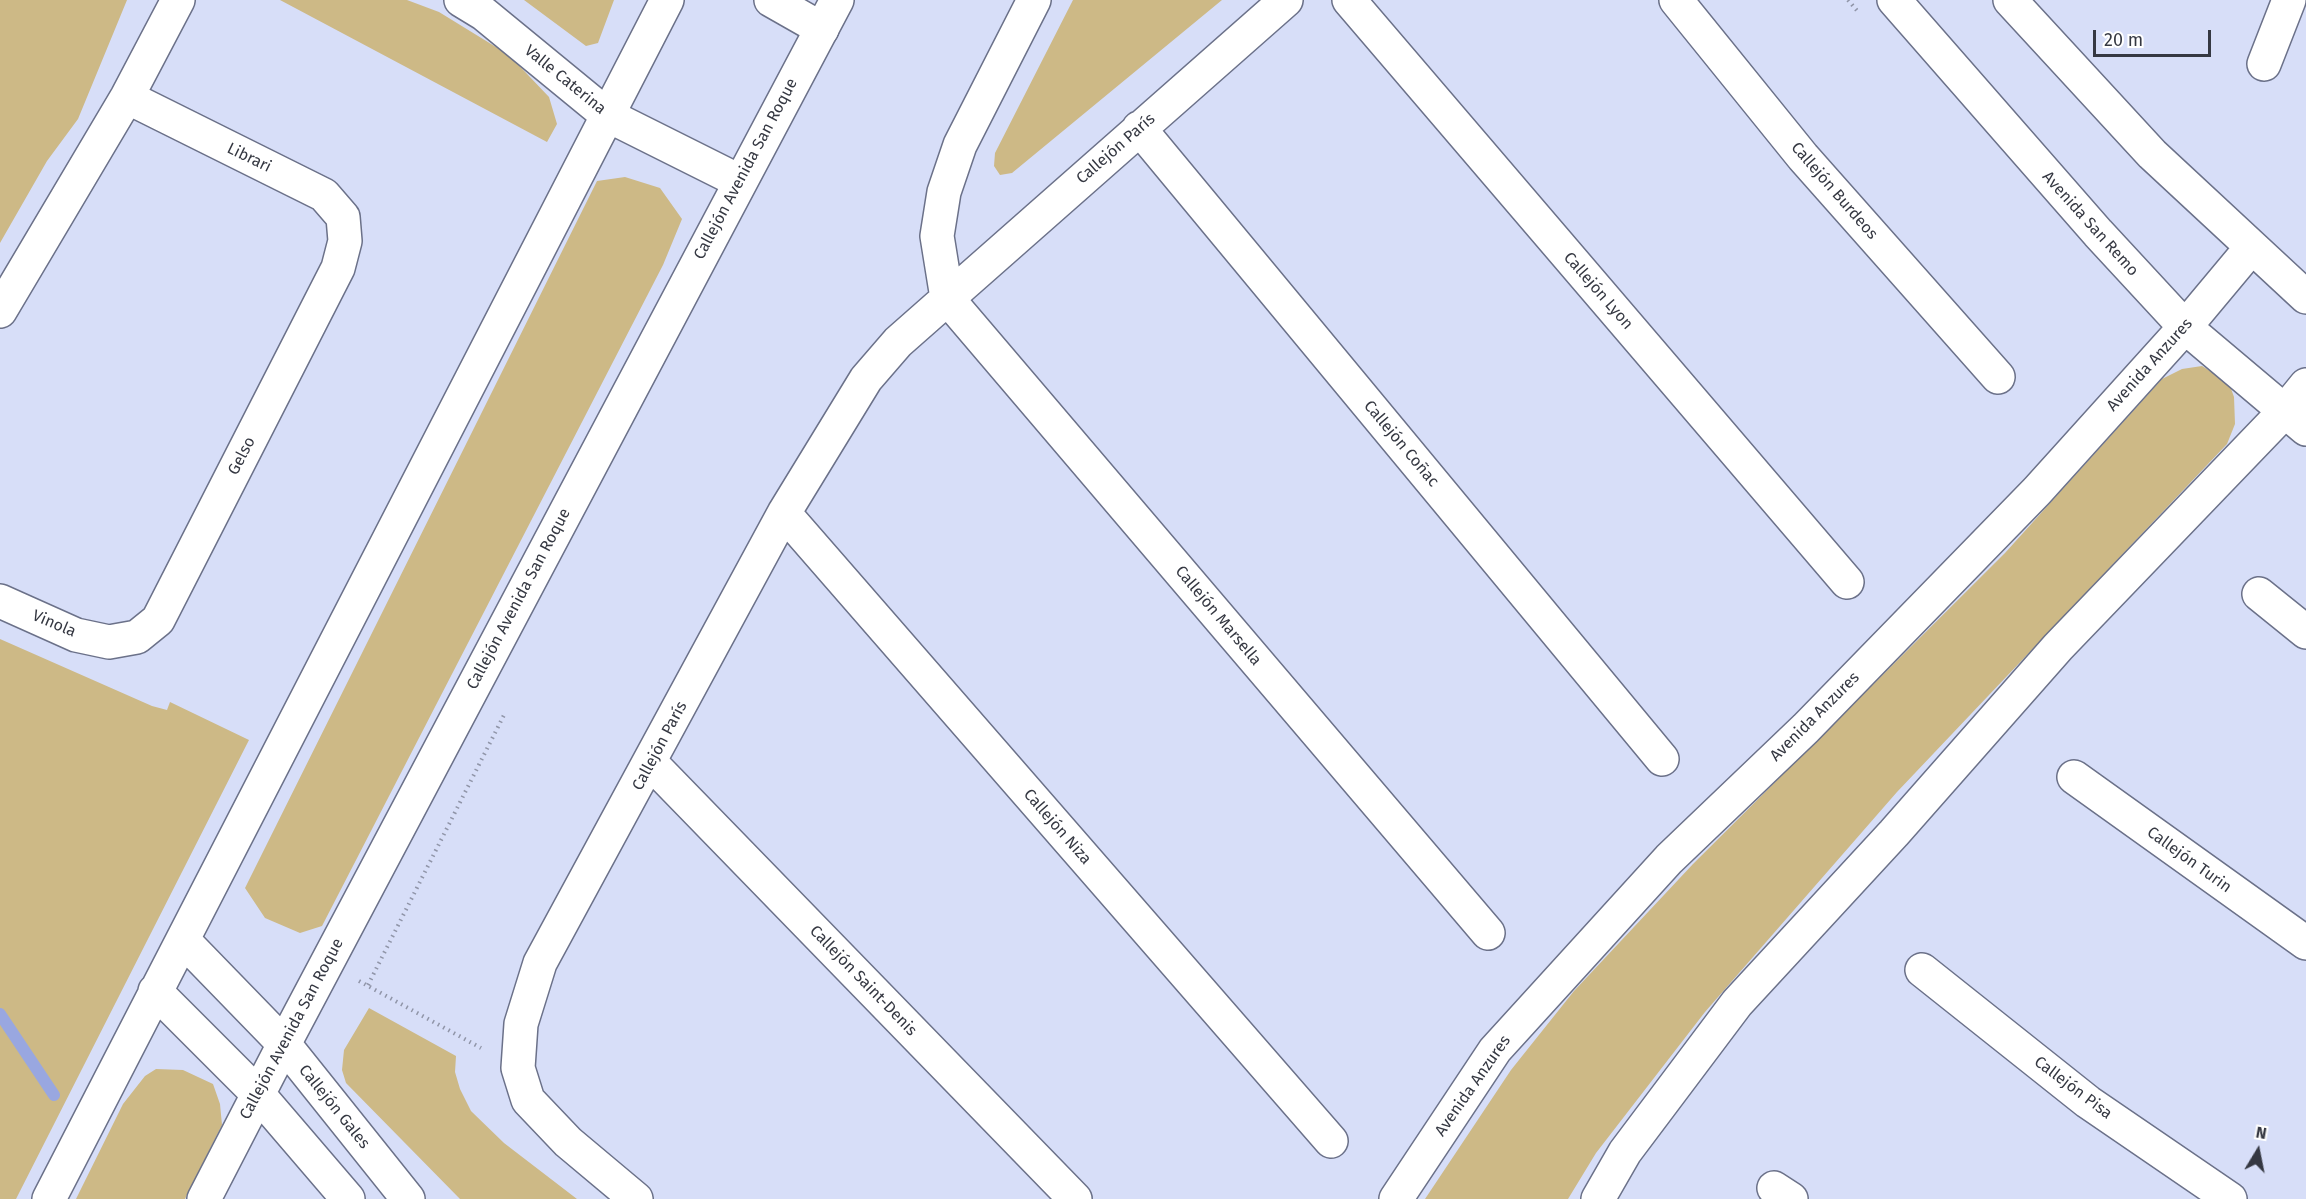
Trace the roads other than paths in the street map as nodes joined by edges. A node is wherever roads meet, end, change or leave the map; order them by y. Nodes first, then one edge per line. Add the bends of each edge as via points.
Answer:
1 (178, 0) edge
2 (461, 0) edge
3 (667, 0) edge
4 (771, 0) edge
5 (837, 0) edge
6 (1034, 0) edge
7 (1286, 0) edge
8 (1348, 0) edge
9 (1677, 0) edge
10 (1894, 0) edge
11 (2010, 0) edge
12 (2289, 0) edge
13 (822, 29) junction
14 (2264, 64) dead end
15 (127, 97) junction
16 (607, 115) junction
17 (1139, 128) junction
18 (739, 182) junction
19 (345, 241) joint
20 (2251, 248) junction
21 (2306, 297) edge
22 (947, 298) junction
23 (0, 311) edge
24 (2185, 327) junction
25 (1998, 377) dead end
26 (2306, 385) edge
27 (2295, 421) edge
28 (784, 513) junction
29 (1847, 582) dead end
30 (2259, 594) dead end
31 (0, 601) edge
32 (2306, 632) edge
33 (110, 642) joint
34 (1662, 759) dead end
35 (651, 763) junction
36 (2073, 777) dead end
37 (1488, 933) dead end
38 (183, 940) junction
39 (2306, 943) edge
40 (1922, 970) dead end
41 (156, 991) junction
42 (284, 1044) junction
43 (258, 1094) junction
44 (1330, 1141) dead end
45 (49, 1199) edge
46 (204, 1199) edge
47 (348, 1199) edge
48 (408, 1199) edge
49 (636, 1199) edge
50 (1075, 1199) edge
51 (1396, 1199) edge
52 (1598, 1199) edge
53 (2230, 1199) edge

1 - 15 street
2 - 16 street, Valle Caterina via 484,14
3 - 16 street
4 - 13 street
5 - 13 street, Callejón Avenida San Roque
6 - 22 street via 960,145 944,192 937,236
7 - 17 street, Callejón París
8 - 29 street, Callejón Lyon
9 - 25 street, Callejón Burdeos via 1803,157
10 - 24 street, Avenida San Remo
11 - 20 street via 2152,154
12 - 14 street
13 - 18 street, Callejón Avenida San Roque
15 - 19 street, Librari via 324,195 343,217
15 - 23 street
16 - 18 street, Valle Caterina
16 - 38 street
17 - 22 street, Callejón París
17 - 34 street, Callejón Coñac
18 - 42 street, Callejón Avenida San Roque
19 - 33 street, Gelso via 338,268 158,620 137,637
20 - 21 street
20 - 24 street, Avenida Anzures
22 - 28 street, Callejón París via 898,342 866,379
22 - 37 street, Callejón Marsella
24 - 27 street, Avenida San Remo
24 - 51 street, Avenida Anzures via 2037,491 1806,728 1669,859 1503,1041
26 - 27 street
27 - 52 street via 2058,647 1737,1003 1625,1152
28 - 35 street, Callejón París
28 - 44 street, Callejón Niza
30 - 32 street
31 - 33 street, Vinola via 76,635
35 - 49 street, Callejón París via 540,963 521,1024 518,1068 528,1100 568,1142
35 - 50 street, Callejón Saint-Denis
36 - 39 street, Callejón Turin
38 - 41 street
38 - 42 street, Callejón Gales
40 - 53 street, Callejón Pisa via 2088,1102
41 - 43 street
41 - 45 street
42 - 43 street, Callejón Avenida San Roque
42 - 48 street, Callejón Gales
43 - 46 street, Callejón Avenida San Roque
43 - 47 street

